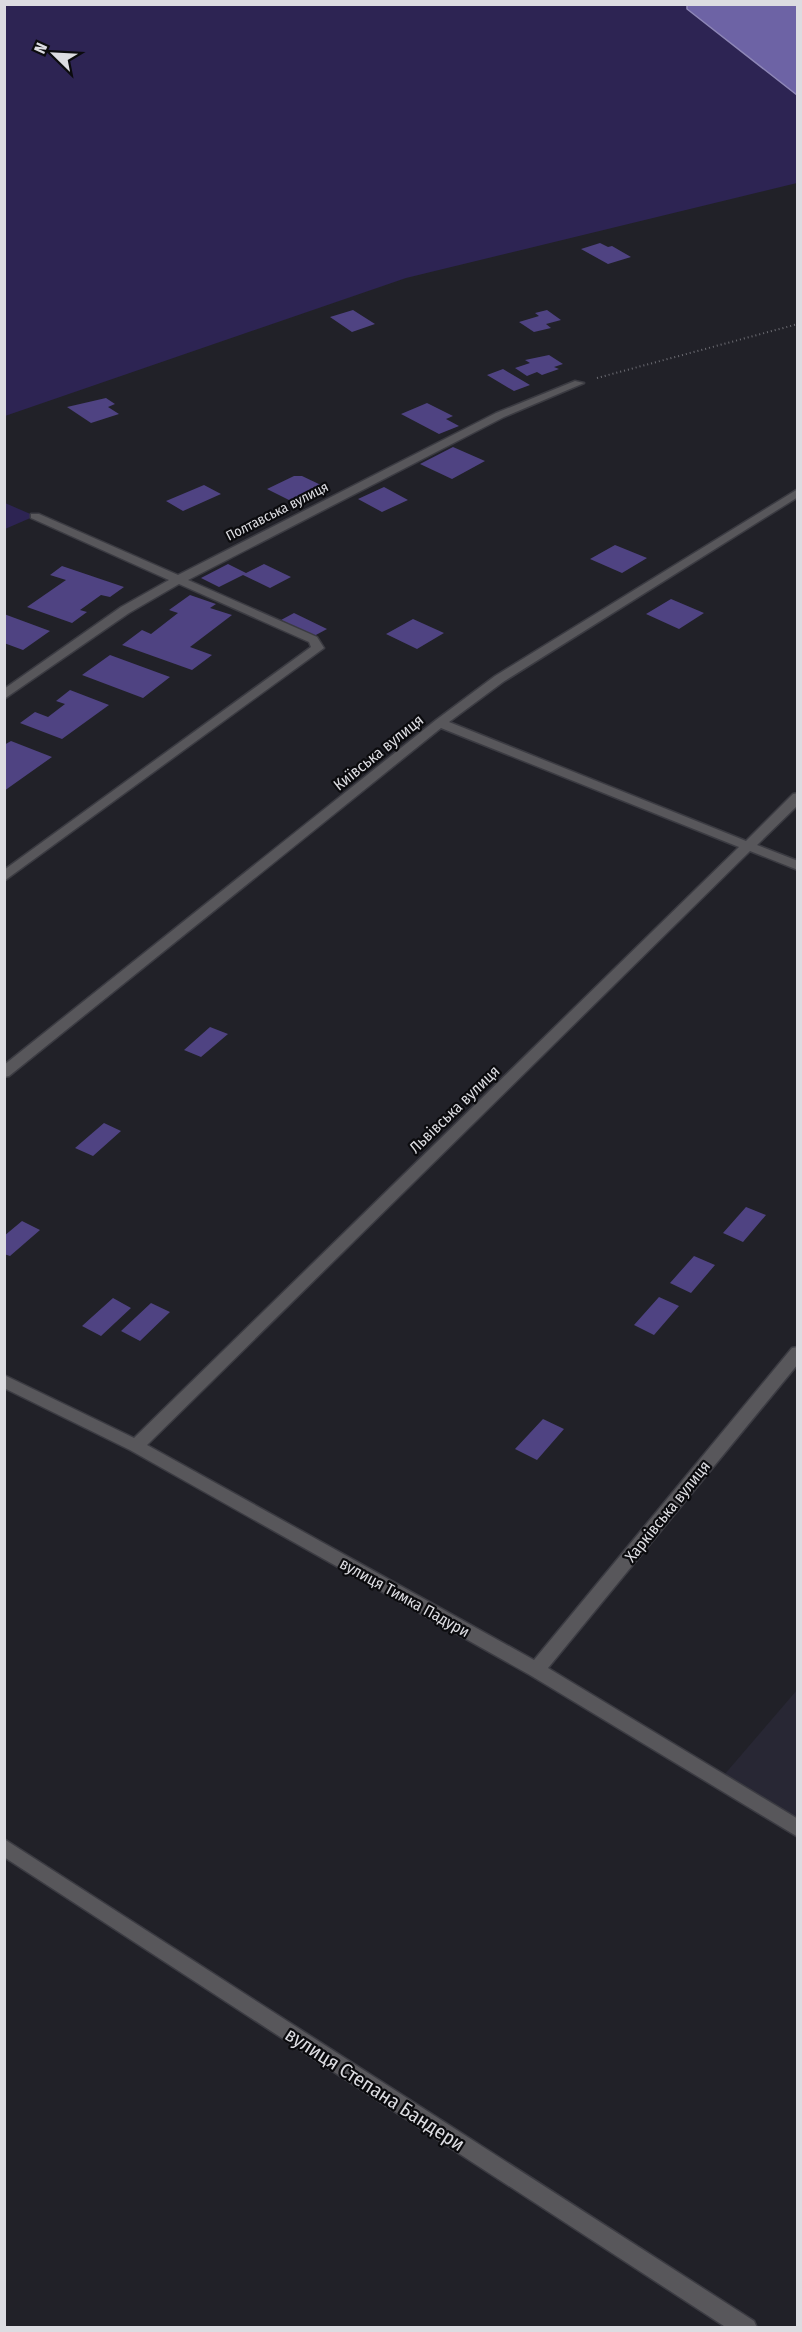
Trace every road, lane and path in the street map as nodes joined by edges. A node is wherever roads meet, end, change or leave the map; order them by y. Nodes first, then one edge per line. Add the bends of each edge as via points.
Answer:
1 (798, 324) edge
2 (579, 383) joint
3 (798, 492) edge
4 (35, 516) dead end
5 (180, 579) junction
6 (4, 695) edge
7 (440, 723) junction
8 (798, 798) edge
9 (749, 846) junction
10 (798, 866) edge
11 (4, 877) edge
12 (4, 1073) edge
13 (798, 1352) edge
14 (4, 1381) edge
15 (136, 1446) junction
16 (536, 1670) junction
17 (798, 1829) edge
18 (4, 1847) edge
19 (746, 2328) edge

1 - 2 path
2 - 5 street, Полтавська вулиця via 500,415
3 - 7 street, Київська вулиця via 499,678
4 - 5 street
5 - 6 street, Полтавська вулиця via 125,610
5 - 11 street via 313,640 318,648
7 - 9 street
7 - 12 street, Київська вулиця
8 - 9 street, Львівська вулиця
9 - 10 street
9 - 15 street, Львівська вулиця
13 - 16 street, Харківська вулиця
14 - 15 street, вулиця Тимка Падури
15 - 16 street, вулиця Тимка Падури
16 - 17 street, вулиця Тимка Падури
18 - 19 street, вулиця Степана Бандери

